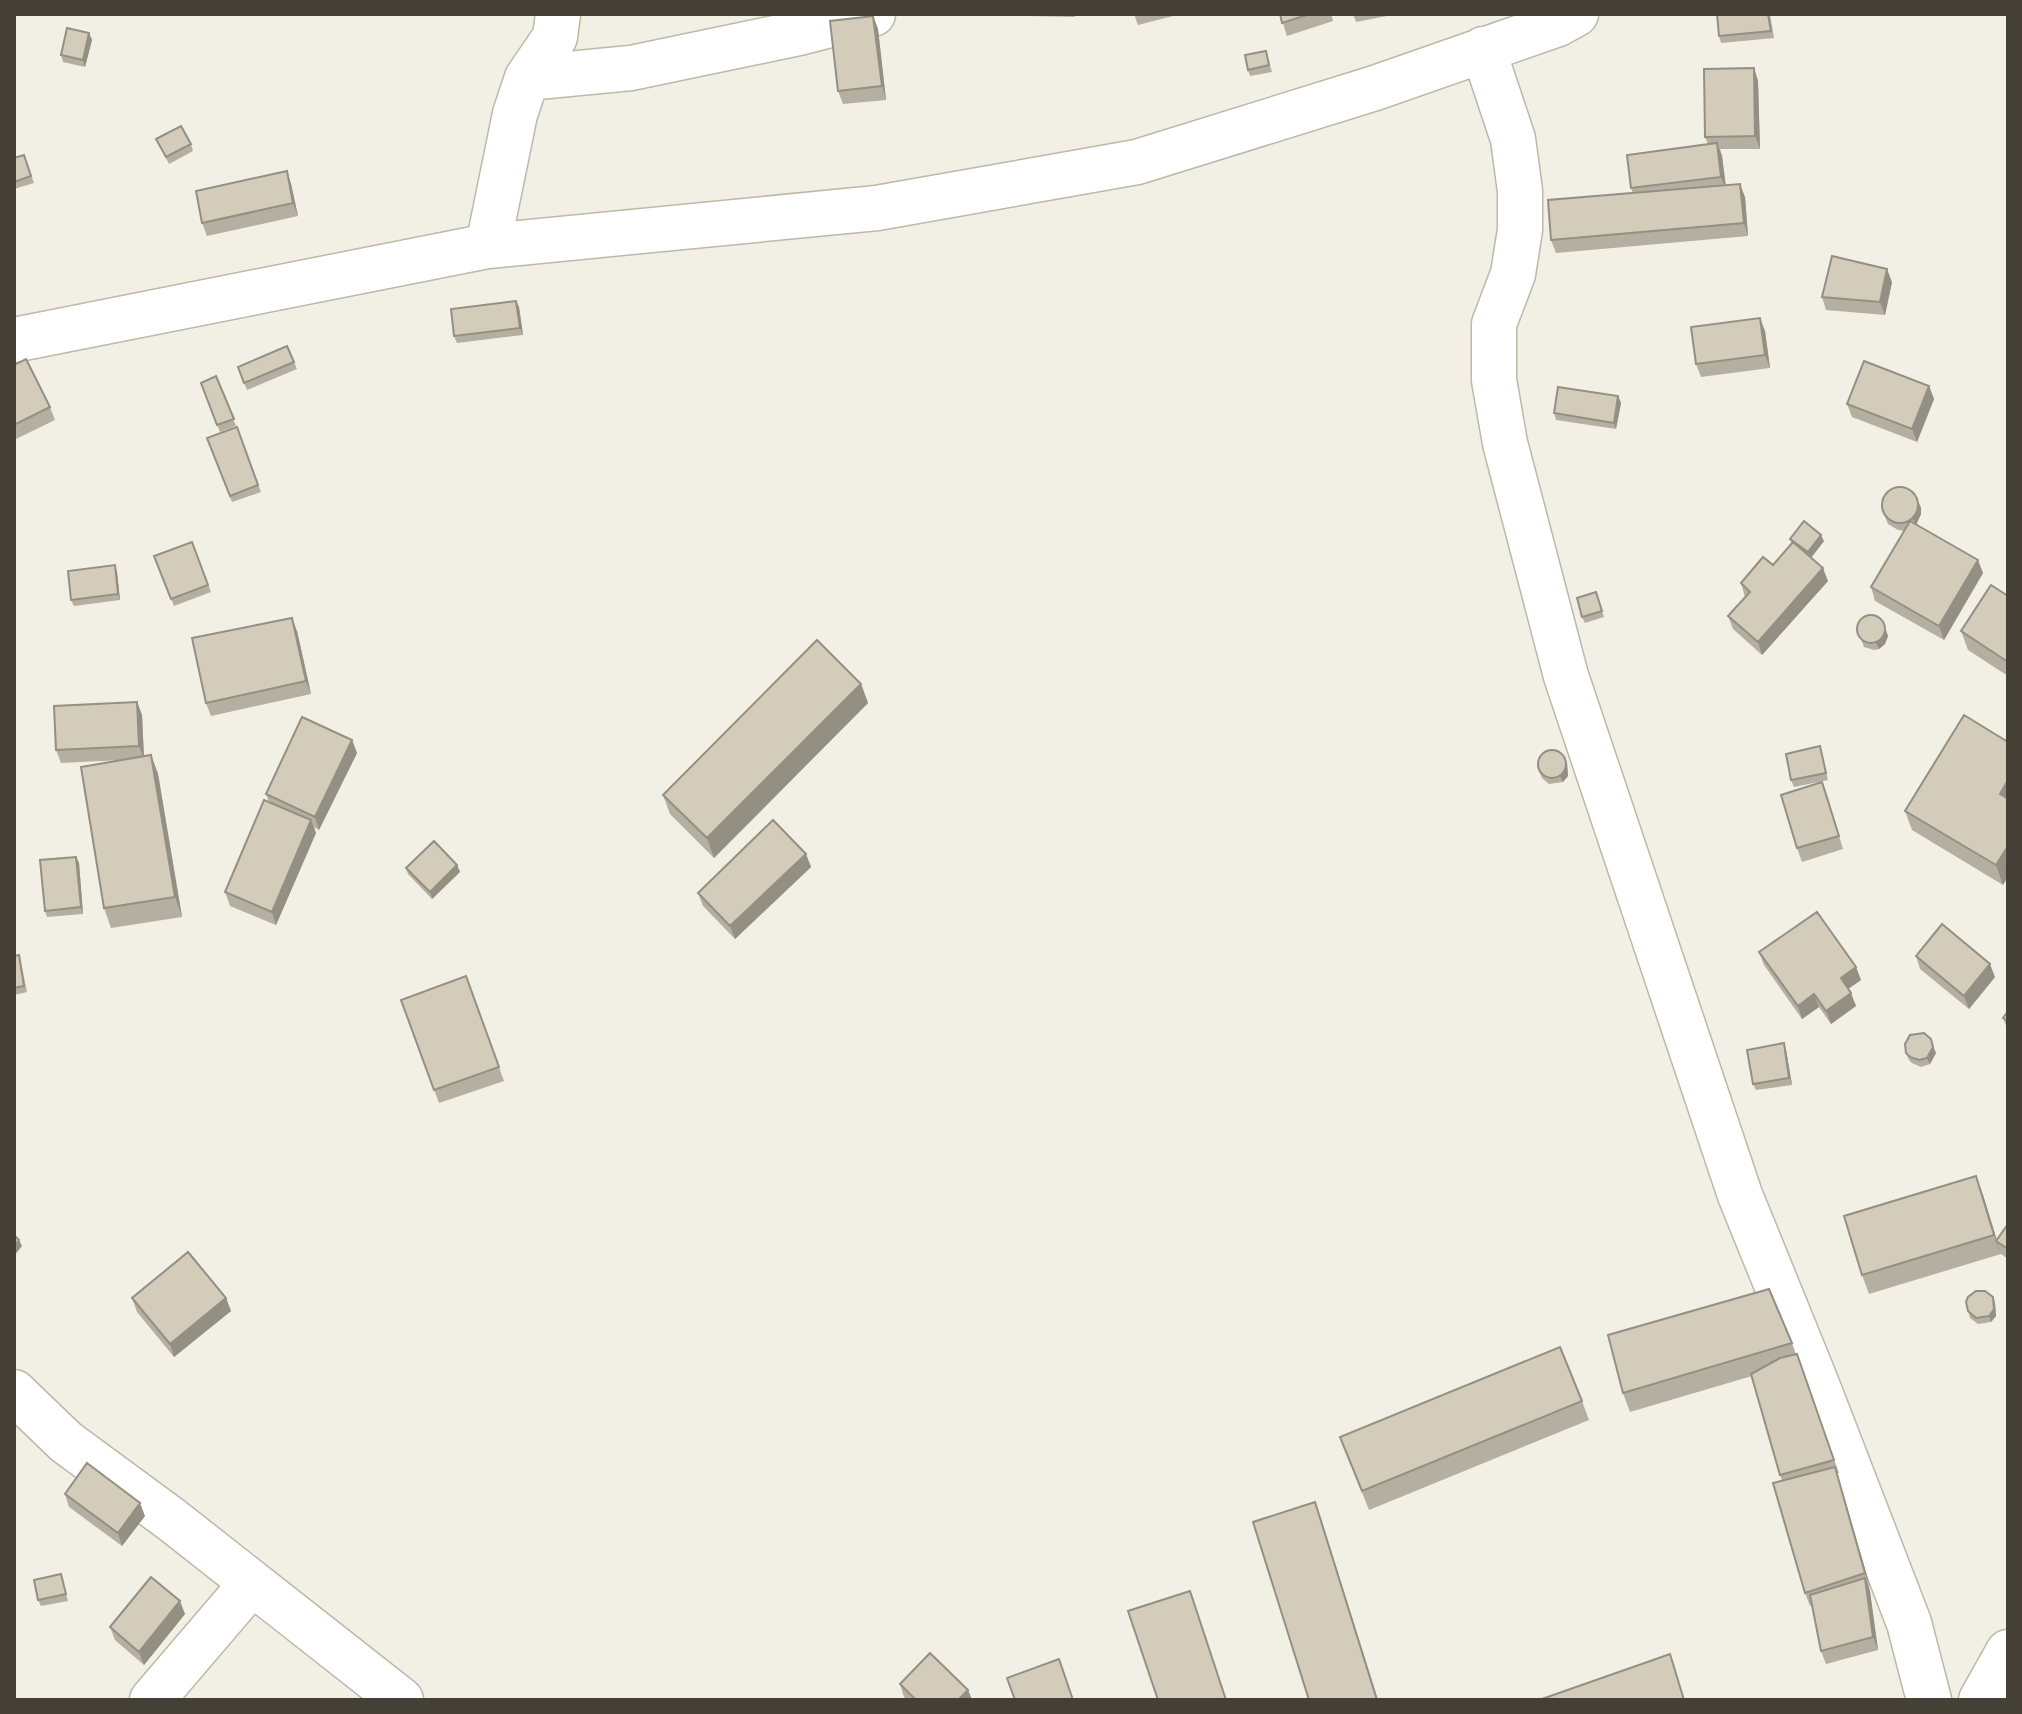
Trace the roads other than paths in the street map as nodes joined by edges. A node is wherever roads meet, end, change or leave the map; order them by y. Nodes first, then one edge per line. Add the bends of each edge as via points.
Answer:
1 (558, 14) edge
2 (873, 14) edge
3 (1576, 14) edge
4 (1483, 49) junction
5 (527, 78) junction
6 (488, 246) junction
7 (14, 340) edge
8 (14, 1392) edge
9 (252, 1583) junction
10 (2008, 1652) edge
11 (152, 1700) edge
12 (401, 1700) edge
13 (1929, 1700) edge
14 (1981, 1700) edge

1 - 5 street via 555,37
2 - 5 street via 631,68
3 - 4 street
4 - 6 street via 1137,162 877,208
4 - 13 street via 1513,139 1520,191 1513,274 1494,324 1494,380 1505,443 1562,661 1740,1195 1904,1611
5 - 6 street
6 - 7 street
8 - 9 street via 66,1442
9 - 11 street
9 - 12 street
10 - 14 street

